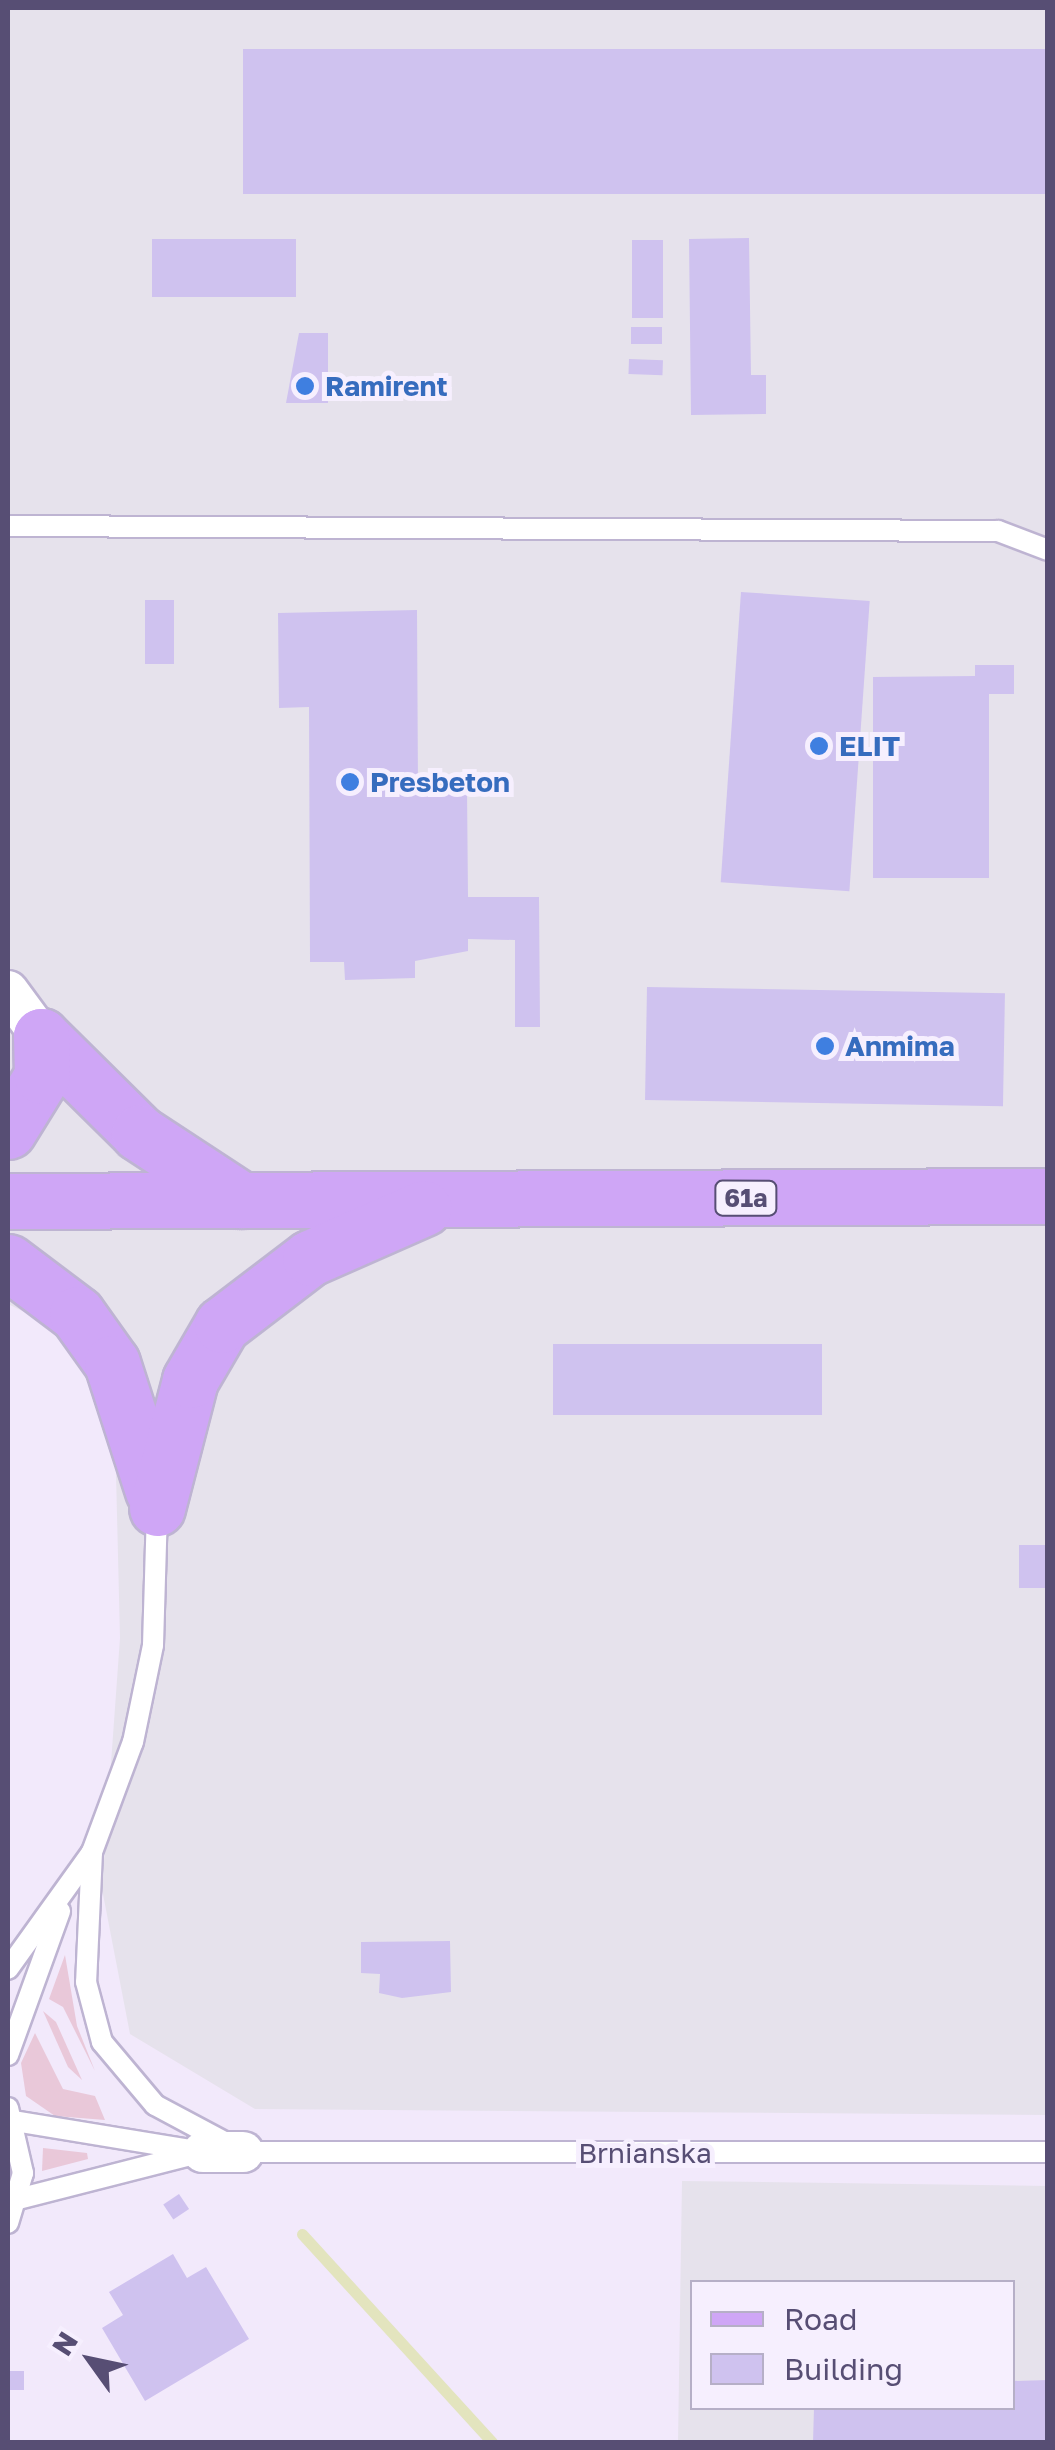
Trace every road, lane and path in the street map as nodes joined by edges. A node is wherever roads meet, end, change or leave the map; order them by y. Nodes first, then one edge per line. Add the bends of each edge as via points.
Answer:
1 (8, 526) edge
2 (1048, 550) edge
3 (8, 991) edge
4 (41, 1036) junction
5 (8, 1130) edge
6 (1048, 1196) edge
7 (444, 1199) junction
8 (241, 1200) junction
9 (8, 1201) edge
10 (8, 1262) edge
11 (156, 1508) junction
12 (92, 1852) junction
13 (62, 1903) junction
14 (8, 1969) edge
15 (8, 2055) edge
16 (11, 2114) edge
17 (202, 2152) junction
18 (243, 2152) junction
19 (1048, 2152) edge
20 (18, 2199) junction
21 (8, 2223) edge

1 - 2 lane via 998,531
3 - 4 street
4 - 5 main road via 42,1076
4 - 8 main road via 139,1133
6 - 7 main road, 61a
7 - 8 main road, 61a
7 - 11 main road via 310,1258 222,1325 190,1380
8 - 9 main road, 61a
10 - 11 main road via 78,1314 112,1363
11 - 12 lane via 146,1691
12 - 13 lane
12 - 18 lane via 86,1982 102,2042 155,2105
13 - 14 lane
13 - 15 lane
16 - 17 lane
16 - 20 lane
17 - 18 street
17 - 20 lane
18 - 19 lane, Brnianska
20 - 21 lane

